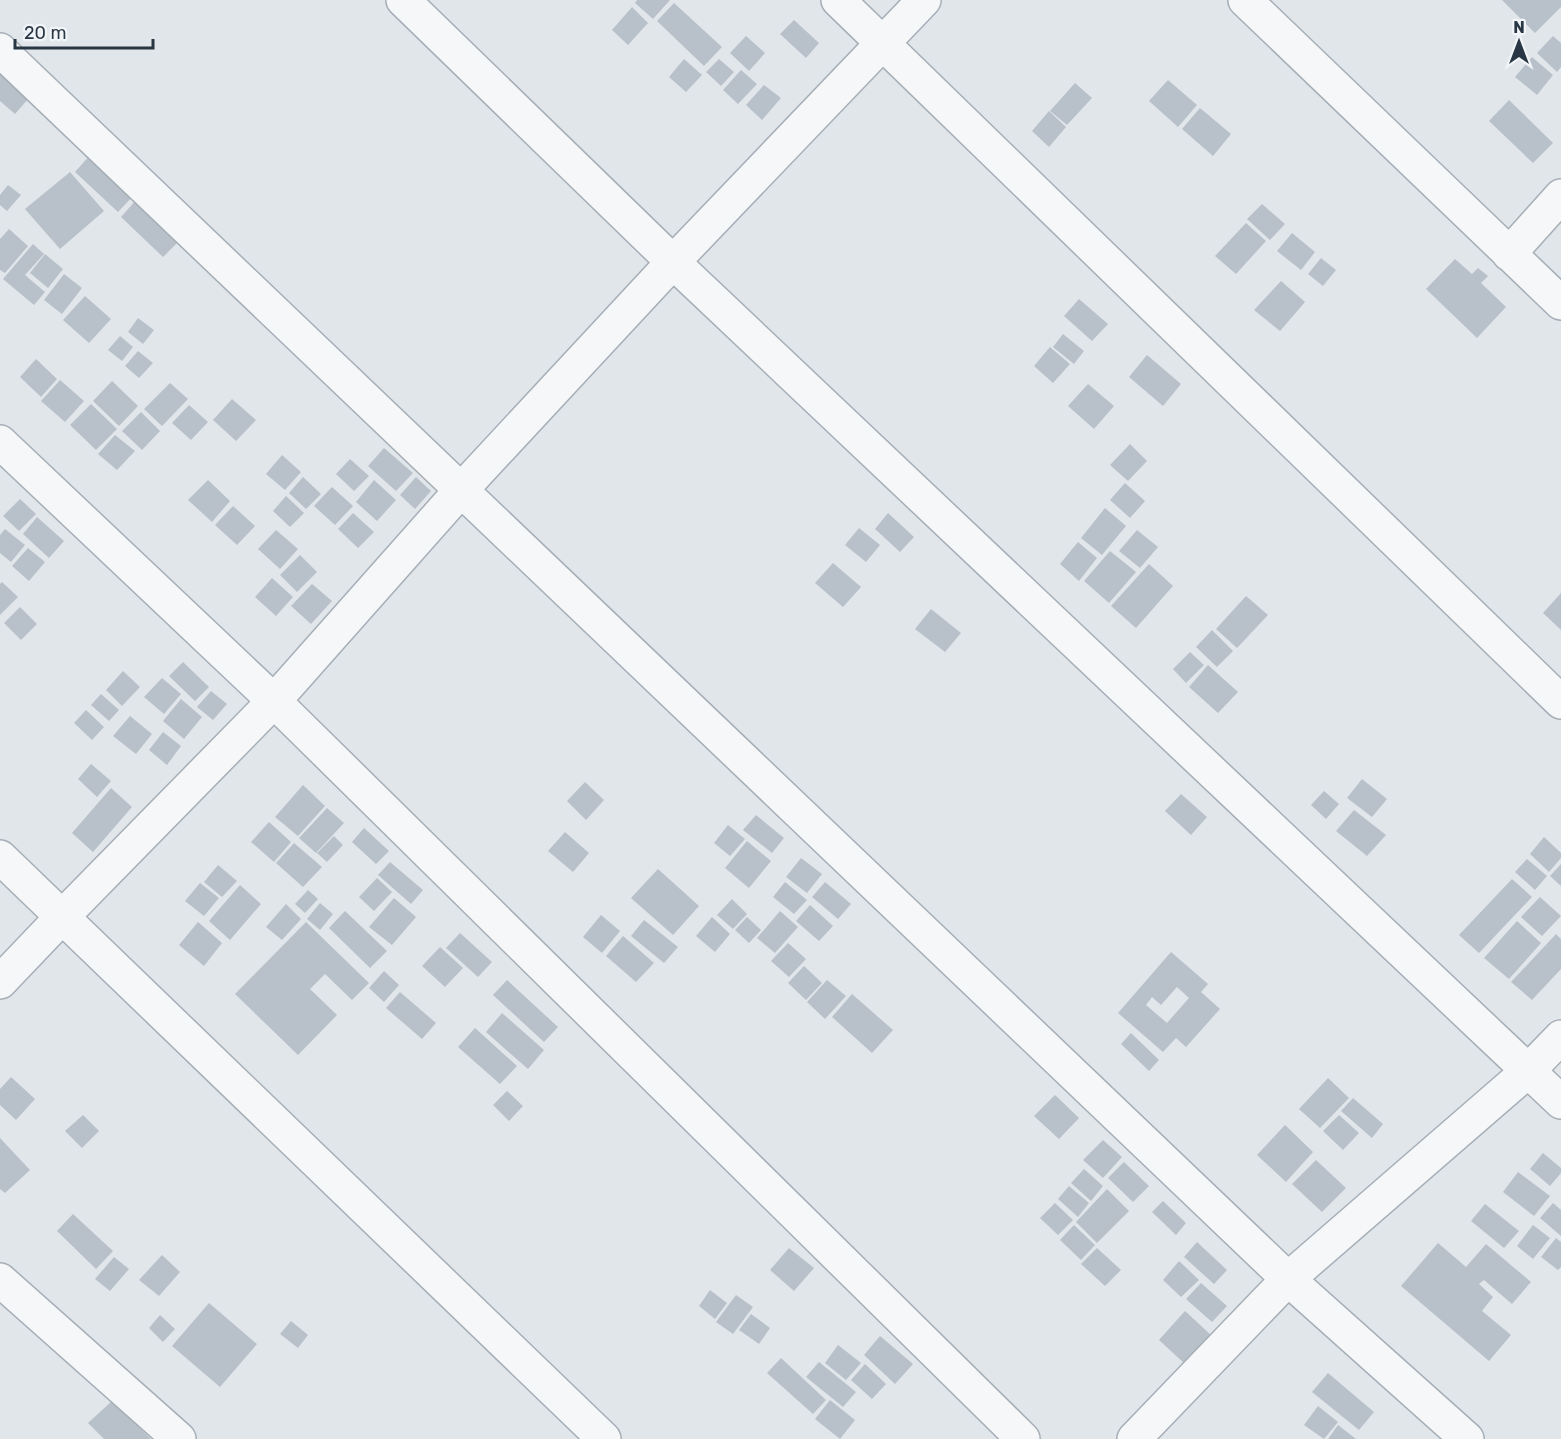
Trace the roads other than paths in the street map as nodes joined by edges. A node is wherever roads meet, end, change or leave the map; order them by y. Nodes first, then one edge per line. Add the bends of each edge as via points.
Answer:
1 (403, 0) edge
2 (838, 0) edge
3 (924, 0) edge
4 (1245, 0) edge
5 (883, 43) junction
6 (0, 50) edge
7 (1561, 196) edge
8 (1509, 254) junction
9 (673, 262) junction
10 (1561, 303) edge
11 (0, 442) edge
12 (462, 489) junction
13 (274, 701) junction
14 (1561, 702) edge
15 (0, 856) edge
16 (62, 917) junction
17 (0, 982) edge
18 (1561, 1037) edge
19 (1529, 1070) junction
20 (1561, 1102) edge
21 (1288, 1279) junction
22 (0, 1280) edge
23 (178, 1439) edge
24 (604, 1439) edge
25 (1023, 1439) edge
26 (1134, 1439) edge
27 (1467, 1439) edge

1 - 9 street
2 - 5 street
3 - 5 street
4 - 8 street
5 - 9 street
5 - 14 street
6 - 12 street
7 - 8 street
8 - 10 street
9 - 12 street
9 - 19 street
11 - 13 street
12 - 13 street
12 - 21 street
13 - 16 street
13 - 25 street
15 - 16 street
16 - 17 street
16 - 24 street
18 - 19 street
19 - 20 street
19 - 21 street
21 - 26 street
21 - 27 street
22 - 23 street

